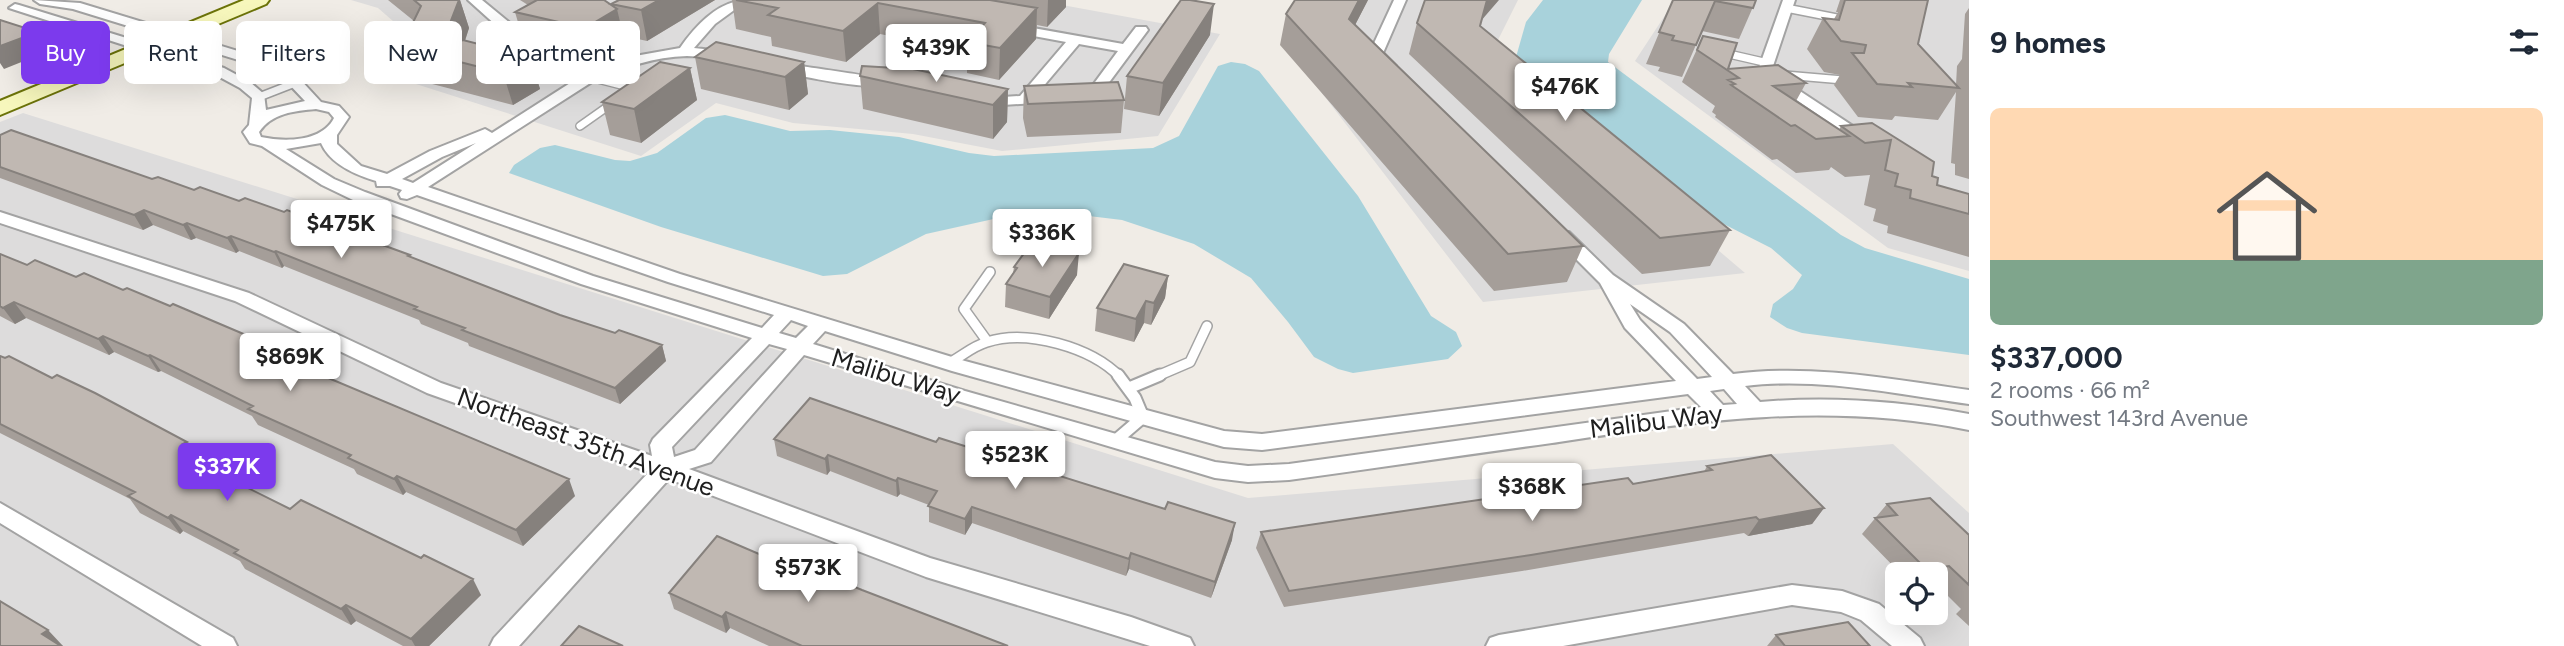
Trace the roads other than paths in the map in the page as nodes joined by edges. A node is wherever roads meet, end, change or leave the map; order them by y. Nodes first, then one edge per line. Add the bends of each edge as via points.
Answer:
1 (227, 0) edge
2 (260, 0) edge
3 (474, 0) edge
4 (742, 0) edge
5 (1400, 0) edge
6 (43, 1) edge
7 (1787, 4) edge
8 (15, 8) junction
9 (0, 10) edge
10 (185, 21) edge
11 (209, 21) edge
12 (499, 21) edge
13 (1854, 22) edge
14 (996, 25) edge
15 (124, 27) edge
16 (1141, 30) dead end
17 (1075, 40) junction
18 (124, 43) joint
19 (1127, 49) junction
20 (1708, 50) edge
21 (124, 51) edge
22 (685, 51) junction
23 (743, 58) edge
24 (640, 60) edge
25 (765, 63) edge
26 (1766, 68) junction
27 (222, 73) edge
28 (1843, 80) dead end
29 (1405, 82) edge
30 (895, 83) edge
31 (292, 84) edge
32 (296, 84) edge
33 (580, 84) edge
34 (619, 84) edge
35 (638, 86) edge
36 (963, 90) edge
37 (629, 91) junction
38 (0, 93) edge
39 (259, 97) junction
40 (1024, 100) junction
41 (316, 105) junction
42 (0, 109) edge
43 (255, 123) junction
44 (580, 125) dead end
45 (512, 126) junction
46 (329, 132) junction
47 (268, 144) junction
48 (1881, 151) edge
49 (388, 181) junction
50 (414, 190) junction
51 (359, 196) junction
52 (386, 206) junction
53 (0, 217) edge
54 (1549, 223) edge
55 (990, 272) dead end
56 (1606, 279) junction
57 (787, 313) junction
58 (821, 323) junction
59 (1207, 326) dead end
60 (764, 336) junction
61 (987, 341) junction
62 (799, 347) junction
63 (949, 363) junction
64 (1729, 380) junction
65 (1693, 385) junction
66 (1129, 388) junction
67 (1969, 397) edge
68 (1754, 408) junction
69 (1719, 413) junction
70 (1143, 416) junction
71 (1969, 422) edge
72 (1115, 441) junction
73 (665, 469) junction
74 (0, 512) edge
75 (1532, 643) edge
76 (224, 646) edge
77 (503, 646) edge
78 (1181, 646) edge
79 (1499, 646) edge
80 (1911, 646) edge

1 - 10 main road
2 - 11 main road
3 - 12 street
4 - 22 street via 710,20
5 - 29 street via 1376,54
6 - 8 street
6 - 15 street via 76,6
7 - 13 lane
7 - 26 street
8 - 9 street
8 - 18 street
14 - 17 street
16 - 19 street
17 - 19 street
17 - 40 street
18 - 38 main road
19 - 40 street via 1091,97
20 - 26 lane
21 - 42 main road
22 - 23 street
22 - 24 street
25 - 30 street via 812,74
26 - 28 lane
26 - 48 street via 1843,130
27 - 39 street
31 - 39 lane
32 - 41 street
33 - 45 street
34 - 37 lane
35 - 37 lane
36 - 40 street via 1003,101
37 - 44 lane
39 - 43 street
41 - 43 street via 282,110
41 - 46 street via 334,109 342,117
43 - 47 street, Malibu Way via 251,132 255,140
45 - 49 street via 436,154
45 - 50 street
46 - 47 street via 306,142
46 - 49 street, Malibu Way via 329,145 355,169
47 - 51 street, Malibu Way
49 - 50 street, Malibu Way
49 - 51 street
50 - 52 street
50 - 57 street, Malibu Way
51 - 52 street, Malibu Way
52 - 60 street, Malibu Way via 587,280
53 - 73 street, Northeast 35th Avenue via 242,297 434,388
54 - 56 street
55 - 61 lane via 964,309
56 - 64 street via 1677,328
56 - 65 street via 1632,324
57 - 58 street, Malibu Way
57 - 60 street
58 - 62 street
58 - 63 street, Malibu Way
59 - 66 lane via 1190,362
60 - 62 street, Malibu Way
60 - 73 street via 661,445
61 - 63 lane
61 - 66 lane via 1042,341 1091,353
62 - 72 street, Malibu Way
62 - 73 street via 703,456
63 - 70 street, Malibu Way
64 - 65 street, Malibu Way
64 - 67 street, Malibu Way via 1772,376 1863,382
64 - 68 street
65 - 69 street
65 - 70 street, Malibu Way via 1262,442 1224,439
66 - 70 lane
68 - 69 street, Malibu Way
68 - 71 street, Malibu Way via 1871,409
69 - 72 street, Malibu Way via 1248,474 1215,470
70 - 72 lane
73 - 77 street
73 - 78 street, Northeast 35th Avenue via 926,567
74 - 76 street
75 - 79 street
75 - 80 street via 1792,595 1842,602 1870,612

